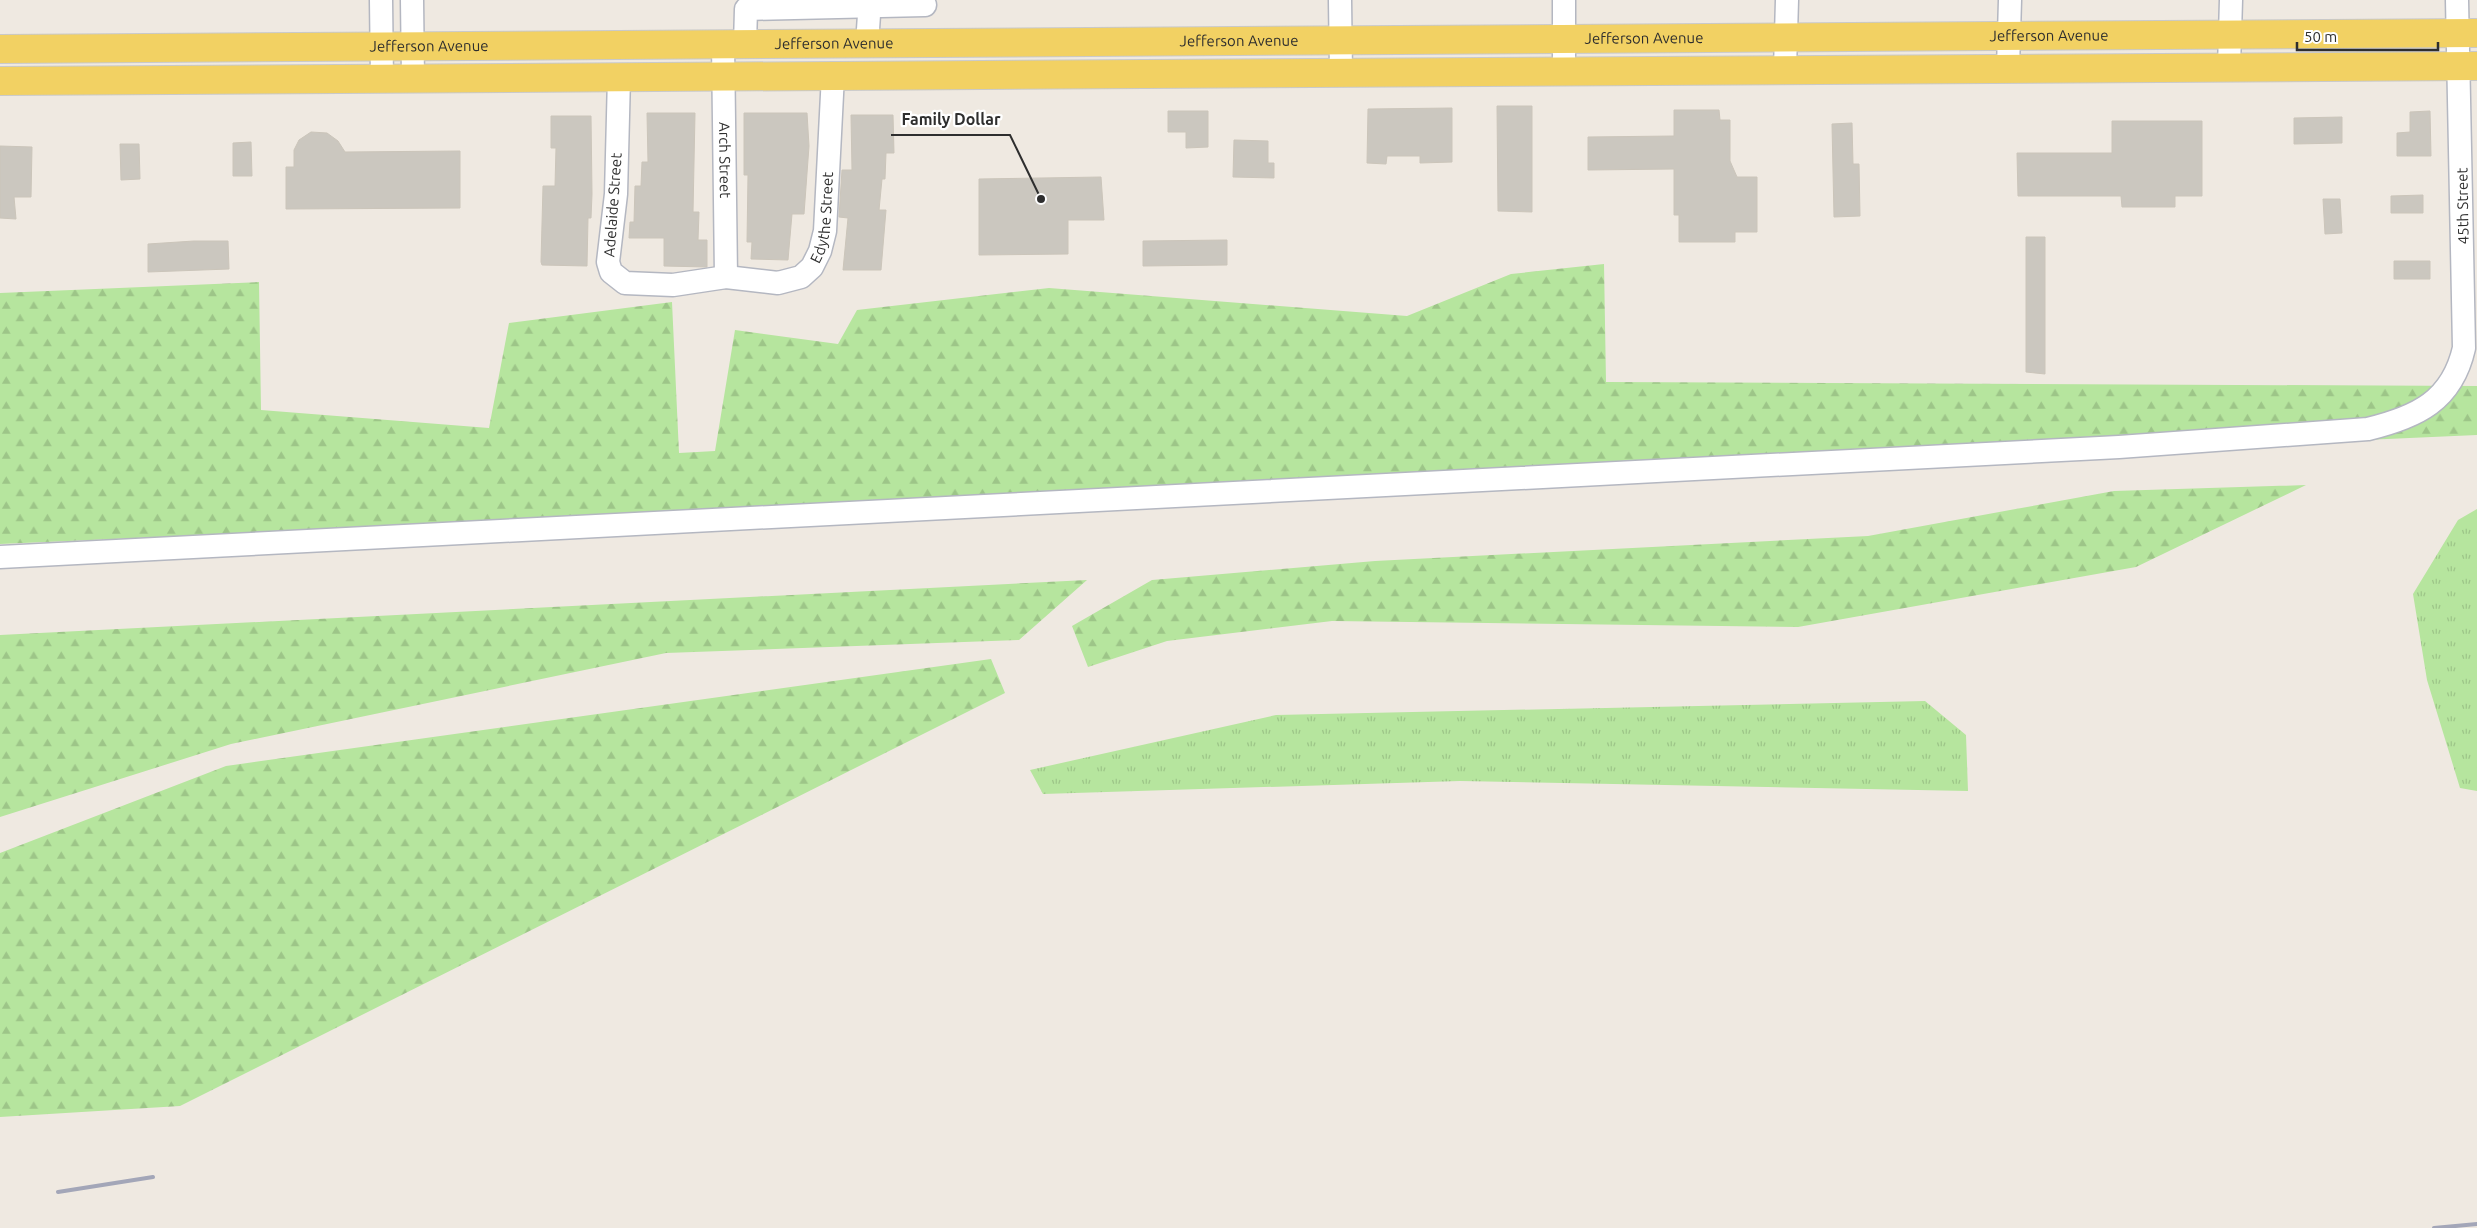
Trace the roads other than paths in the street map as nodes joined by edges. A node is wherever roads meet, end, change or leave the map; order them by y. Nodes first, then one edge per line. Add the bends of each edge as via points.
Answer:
1 (381, 0) edge
2 (412, 0) edge
3 (1340, 0) edge
4 (1564, 0) edge
5 (1787, 0) edge
6 (2010, 0) edge
7 (2230, 0) edge
8 (2457, 0) edge
9 (870, 3) edge
10 (746, 5) edge
11 (925, 5) dead end
12 (2467, 33) edge
13 (2230, 34) junction
14 (2009, 36) junction
15 (1786, 37) junction
16 (1564, 39) junction
17 (1340, 40) junction
18 (964, 42) junction
19 (734, 44) junction
20 (867, 44) junction
21 (381, 47) junction
22 (413, 47) junction
23 (12, 49) edge
24 (2468, 66) edge
25 (2229, 67) junction
26 (2008, 68) junction
27 (1785, 69) junction
28 (1564, 71) junction
29 (1340, 72) junction
30 (966, 74) junction
31 (833, 75) junction
32 (619, 77) junction
33 (724, 77) junction
34 (413, 78) junction
35 (382, 79) junction
36 (12, 81) edge
37 (726, 277) junction
38 (0, 557) edge

1 - 21 street
2 - 22 street
3 - 17 street
4 - 16 street
5 - 15 street
6 - 14 street
7 - 13 street
8 - 12 street, 45th Street
9 - 10 street
9 - 11 street
9 - 20 street
10 - 19 street, Arch Street
12 - 13 main road, Jefferson Avenue
12 - 24 street, 45th Street
13 - 14 main road, Jefferson Avenue
13 - 25 street
14 - 15 main road, Jefferson Avenue
14 - 26 street
15 - 16 main road, Jefferson Avenue
15 - 27 street
16 - 17 main road, Jefferson Avenue
16 - 28 street
17 - 18 main road, Jefferson Avenue
17 - 29 street
18 - 20 main road, Jefferson Avenue
18 - 30 street
19 - 20 main road, Jefferson Avenue
19 - 22 main road, Jefferson Avenue
19 - 33 street, Arch Street
21 - 22 main road, Jefferson Avenue
21 - 23 main road, Jefferson Avenue
21 - 35 street
22 - 34 street
23 - 36 street
24 - 25 main road, Jefferson Avenue
24 - 38 street, 45th Street via 2464,348 2460,366 2452,382 2421,411 2368,429 2119,447
25 - 26 main road, Jefferson Avenue
26 - 27 main road, Jefferson Avenue
27 - 28 main road, Jefferson Avenue
28 - 29 main road, Jefferson Avenue
29 - 30 main road, Jefferson Avenue
30 - 31 main road, Jefferson Avenue
31 - 33 main road, Jefferson Avenue
31 - 37 street, Edythe Street via 826,231 812,267 801,277 778,283
32 - 33 main road, Jefferson Avenue
32 - 34 main road, Jefferson Avenue
32 - 37 street, Adelaide Street via 616,194 608,262 611,272 625,282 673,285
33 - 37 street, Arch Street
34 - 35 main road, Jefferson Avenue
35 - 36 main road, Jefferson Avenue

